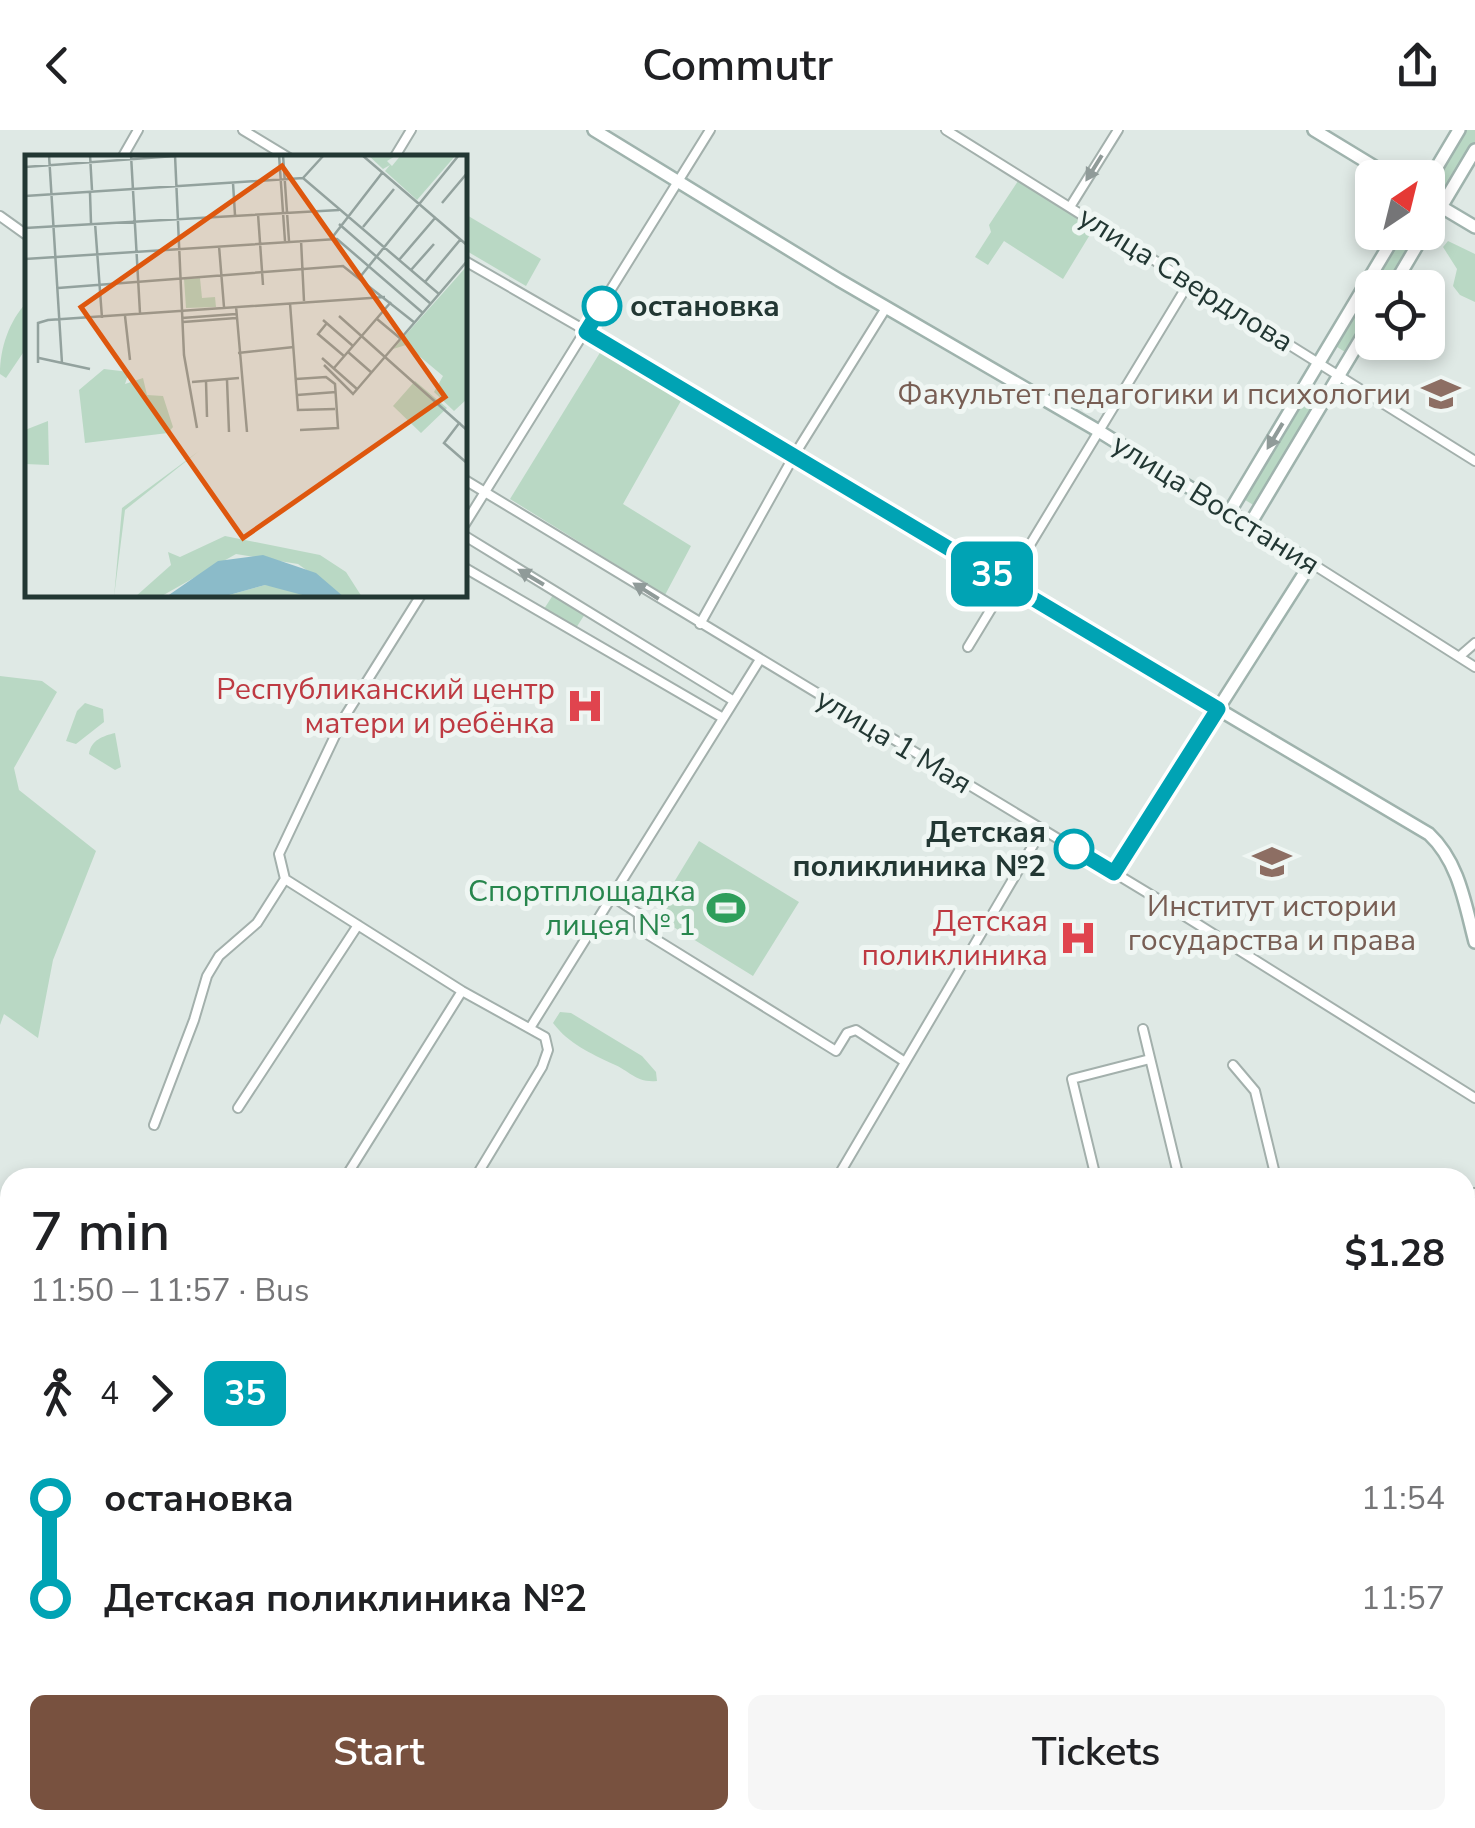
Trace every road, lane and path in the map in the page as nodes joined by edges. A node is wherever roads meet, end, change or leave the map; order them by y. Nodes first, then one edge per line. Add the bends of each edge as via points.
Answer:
1 (138, 130) edge
2 (242, 130) edge
3 (411, 130) edge
4 (594, 130) edge
5 (710, 130) edge
6 (946, 130) edge
7 (1118, 130) edge
8 (1314, 130) edge
9 (1459, 130) edge
10 (1475, 150) edge
11 (124, 155) edge
12 (284, 155) edge
13 (396, 155) edge
14 (1363, 160) edge
15 (1441, 160) edge
16 (677, 182) junction
17 (1445, 200) edge
18 (1070, 207) junction
19 (1445, 209) edge
20 (0, 216) edge
21 (1475, 227) edge
22 (25, 234) edge
23 (1386, 250) edge
24 (468, 263) edge
25 (1190, 281) junction
26 (886, 308) junction
27 (586, 332) junction
28 (1355, 349) edge
29 (1319, 362) junction
30 (1340, 374) junction
31 (1096, 430) junction
32 (795, 454) junction
33 (1475, 460) edge
34 (468, 482) edge
35 (485, 492) junction
36 (1230, 511) junction
37 (468, 519) edge
38 (1250, 524) junction
39 (468, 538) edge
40 (1310, 562) junction
41 (468, 570) edge
42 (1006, 582) junction
43 (419, 598) edge
44 (700, 624) junction
45 (1475, 643) edge
46 (968, 646) dead end
47 (1460, 656) junction
48 (759, 660) junction
49 (1475, 666) edge
50 (734, 701) junction
51 (1218, 709) junction
52 (723, 718) junction
53 (1042, 830) junction
54 (1114, 873) junction
55 (285, 880) junction
56 (612, 897) junction
57 (358, 926) junction
58 (1475, 942) edge
59 (462, 991) junction
60 (530, 1028) junction
61 (1144, 1029) dead end
62 (1150, 1059) junction
63 (905, 1062) junction
64 (1233, 1064) dead end
65 (1475, 1098) edge
66 (238, 1108) dead end
67 (154, 1125) dead end
68 (351, 1168) edge
69 (480, 1168) edge
70 (843, 1168) edge
71 (1094, 1168) edge
72 (1177, 1168) edge
73 (1273, 1168) edge

1 - 11 street
2 - 12 street
3 - 13 street
4 - 16 street, улица Восстания
5 - 16 street
6 - 18 street, улица Свердлова
7 -> 18 street
8 - 14 street
9 - 15 street
10 - 17 street
16 - 26 street, улица Восстания
16 - 27 street
18 - 25 street, улица Свердлова
19 - 21 street
20 - 22 street
23 - 29 street
24 - 27 street
25 - 29 street, улица Свердлова
25 - 31 street
26 - 31 street, улица Восстания
26 - 32 street
27 - 32 street
27 - 35 street
28 - 30 street
29 - 30 street, улица Свердлова
29 -> 36 street
30 - 33 street, улица Свердлова
30 - 38 street
31 - 36 street, улица Восстания
31 - 42 street
32 - 42 street
32 - 44 street
34 - 35 street, улица 1 Мая
35 - 37 street
44 -> 35 street, улица 1 Мая
36 - 38 street, улица Восстания
38 - 40 street, улица Восстания
50 -> 39 street
40 - 47 street, улица Восстания
40 - 51 street
41 - 52 street
42 - 46 street
42 - 51 street
43 - 55 street via 342,722 280,854
44 - 48 street, улица 1 Мая
45 - 47 street
47 - 49 street, улица Восстания
48 - 50 street
48 - 53 street, улица 1 Мая
50 - 52 street
51 - 54 street
51 - 58 street via 1429,834 1458,877
52 - 56 street
53 - 54 street, улица 1 Мая
53 - 63 street
54 - 65 street, улица 1 Мая
55 - 57 street
55 - 67 street via 258,924 219,956 207,976
56 - 60 street
56 - 63 street via 639,914 639,928 836,1051 846,1033 856,1030
57 - 59 street
57 - 66 street
59 - 60 street
59 - 68 street
60 - 69 street via 545,1037 542,1067
61 - 62 street
62 - 71 street via 1072,1079
62 - 72 street
63 - 70 street
64 - 73 street via 1254,1091

